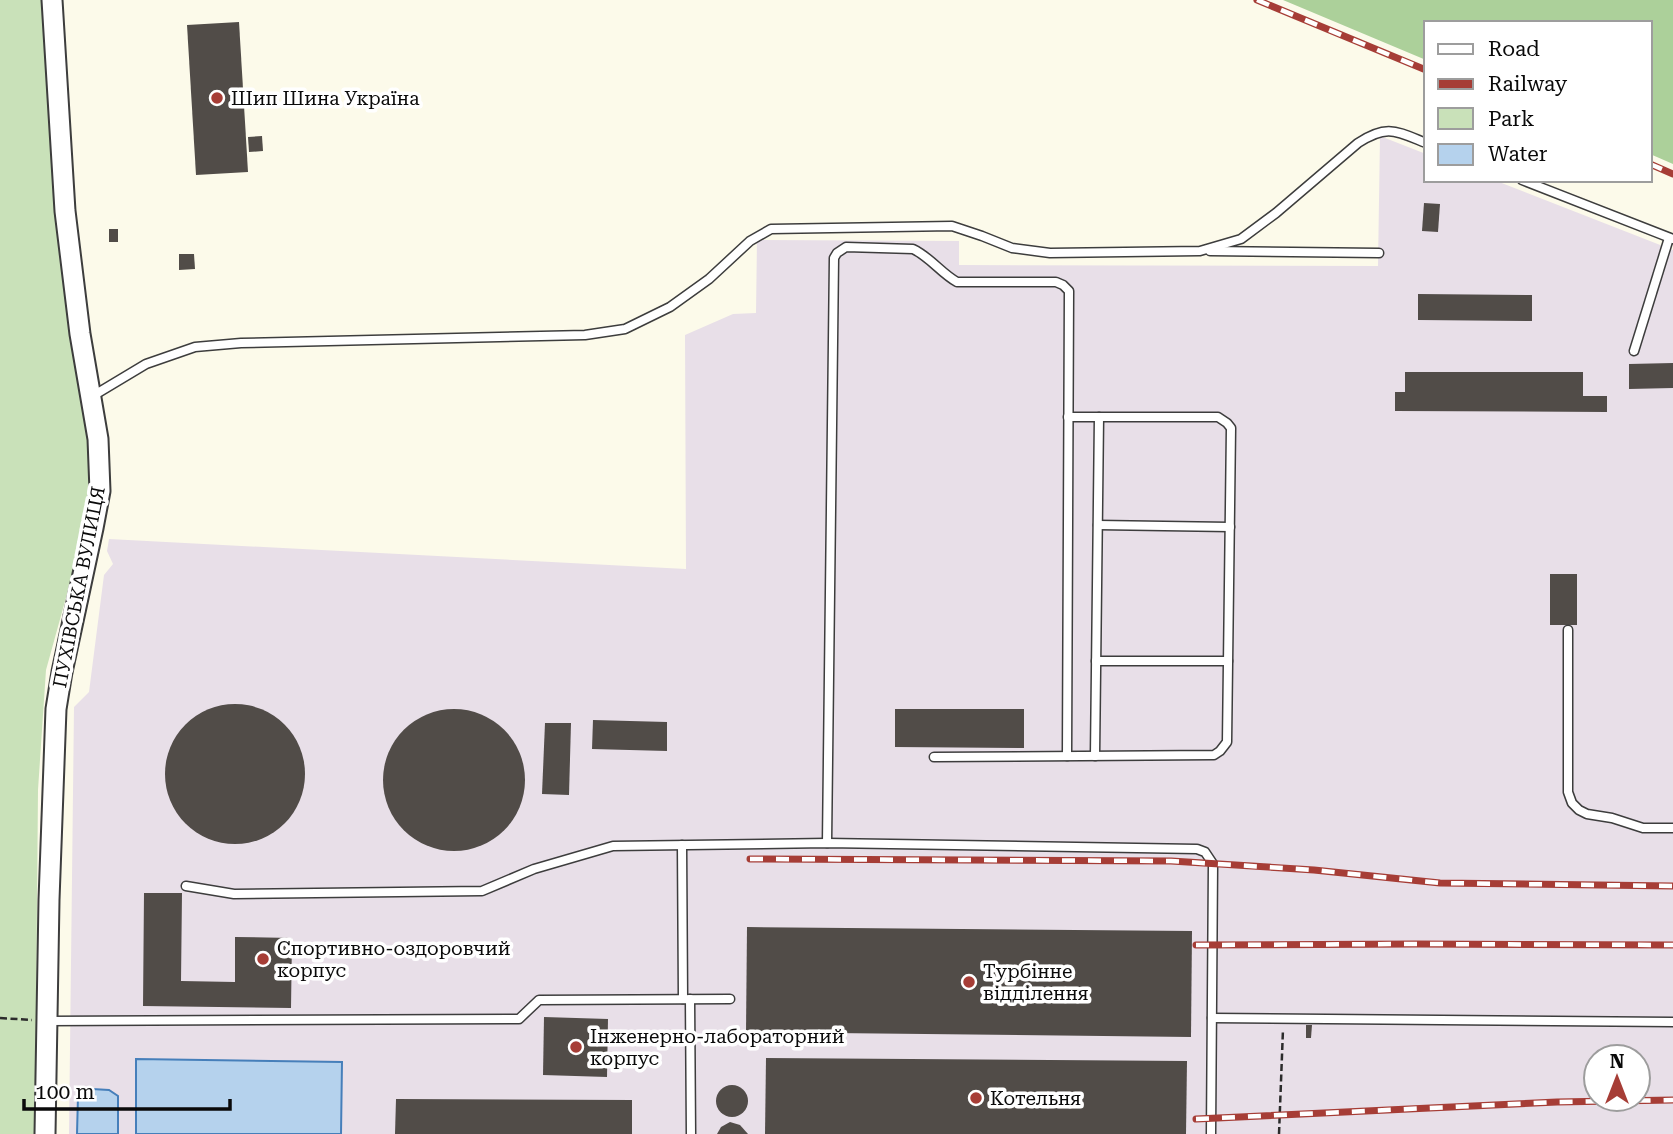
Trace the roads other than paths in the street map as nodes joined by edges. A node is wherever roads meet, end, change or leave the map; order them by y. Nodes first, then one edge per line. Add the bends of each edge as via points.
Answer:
1 (52, 0) edge
2 (1424, 142) edge
3 (1527, 182) edge
4 (1671, 239) edge
5 (1200, 251) junction
6 (1379, 253) dead end
7 (1634, 351) dead end
8 (91, 397) junction
9 (1068, 416) junction
10 (1099, 416) junction
11 (1098, 525) junction
12 (1230, 527) junction
13 (1568, 630) dead end
14 (1096, 661) junction
15 (1228, 661) junction
16 (1067, 756) junction
17 (1095, 756) junction
18 (934, 757) dead end
19 (1673, 828) edge
20 (827, 843) junction
21 (682, 845) junction
22 (186, 886) dead end
23 (687, 999) junction
24 (730, 999) dead end
25 (1212, 1018) junction
26 (47, 1021) junction
27 (1673, 1022) edge
28 (45, 1134) edge
29 (691, 1134) edge
30 (1211, 1134) edge

1 - 8 street, ПУХІВСЬКА ВУЛИЦЯ via 65,211
2 - 5 lane via 1396,131 1370,135 1241,239
3 - 4 lane
4 - 7 lane
5 - 6 lane
5 - 8 lane via 1050,253 1012,248 952,226 771,229 670,307 625,329 586,335 195,347 146,364
8 - 26 street, ПУХІВСЬКА ВУЛИЦЯ via 100,491 56,709
9 - 10 lane
9 - 16 lane
9 - 20 lane via 1070,296 1063,285 957,282 913,249 846,247 837,253
10 - 11 lane
10 - 12 lane via 1218,417 1227,422 1231,428
11 - 12 lane
11 - 14 lane
12 - 15 lane
13 - 19 lane via 1568,792 1572,803 1587,814 1643,828
14 - 15 lane
14 - 17 lane
15 - 17 lane via 1227,742 1220,751 1214,755
16 - 17 lane
16 - 18 lane
20 - 21 lane
20 - 25 lane via 1205,852 1213,864
21 - 22 lane via 613,846 534,869 482,891 234,894
21 - 23 lane
23 - 24 lane
23 - 26 lane via 539,1000 519,1019
23 - 29 lane
25 - 27 lane
25 - 30 lane
26 - 28 street, ПУХІВСЬКА ВУЛИЦЯ

